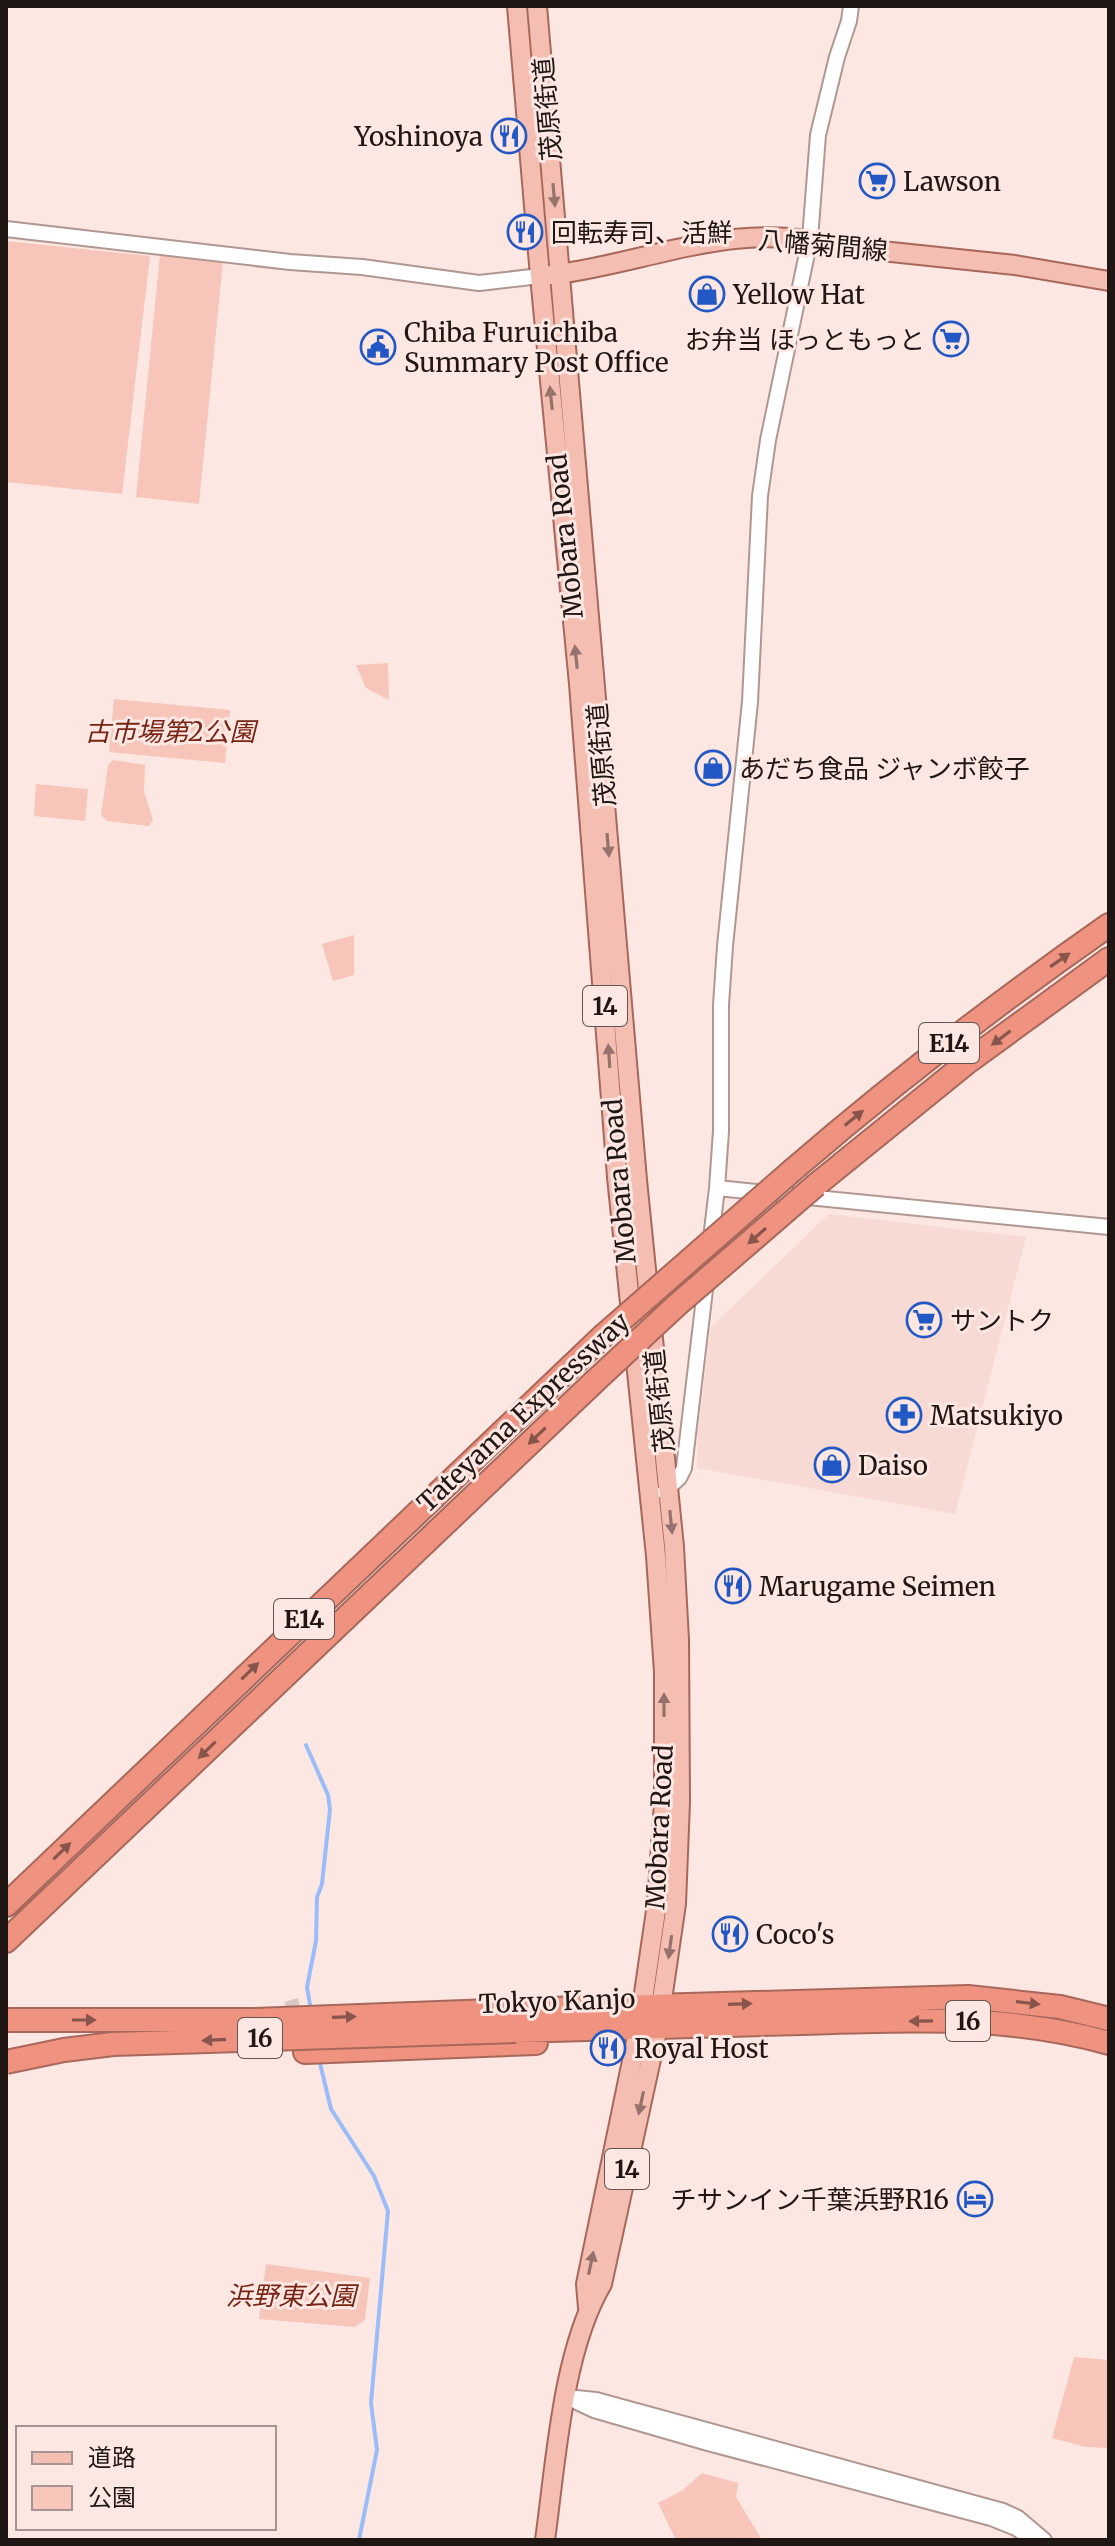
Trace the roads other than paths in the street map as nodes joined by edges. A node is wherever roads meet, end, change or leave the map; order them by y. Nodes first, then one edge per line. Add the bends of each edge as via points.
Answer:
1 (517, 6) edge
2 (537, 6) edge
3 (851, 6) edge
4 (6, 229) edge
5 (810, 239) junction
6 (562, 274) junction
7 (540, 276) junction
8 (1109, 281) edge
9 (1109, 925) edge
10 (1109, 959) edge
11 (717, 1188) junction
12 (1109, 1227) edge
13 (668, 1489) junction
14 (650, 1503) junction
15 (6, 1905) edge
16 (6, 1941) edge
17 (645, 2019) junction
18 (1109, 2019) edge
19 (6, 2020) edge
20 (516, 2020) junction
21 (1109, 2043) edge
22 (305, 2052) dead end
23 (6, 2062) edge
24 (566, 2397) junction
25 (545, 2540) edge
26 (1032, 2540) edge
27 (1044, 2540) edge

1 - 7 main road, Mobara Road / 14
2 -> 6 main road, 茂原街道 / 14
3 - 5 street via 818,135
4 - 7 street via 479,283
5 - 6 main road, 八幡菊間線 via 709,241
5 - 8 main road, 八幡菊間線
5 - 11 street via 760,496 750,702 721,1005
6 - 7 main road, 八幡菊間線
6 -> 13 main road, 茂原街道 / 14 via 634,1148
14 -> 7 main road, Mobara Road / 14
15 -> 9 highway, Tateyama Expressway / E14, bridge via 603,1336 851,1120 1024,984
10 -> 16 highway, Tateyama Expressway / E14, bridge via 969,1061 678,1304
11 - 12 street
11 - 13 street via 684,1468
13 - 14 street
13 -> 17 main road, 茂原街道 / 14 via 681,1709 676,1904
17 -> 14 main road, Mobara Road / 14 via 664,1802 664,1672
17 -> 18 highway, Tokyo Kanjo / 16 via 968,1997 1060,2007
17 - 20 highway, Tokyo Kanjo / 16
21 -> 17 highway, Tokyo Kanjo / 16 via 989,2021
17 - 22 highway, 16 via 583,2041
17 - 24 main road, 茂原街道 / 14 via 602,2284 588,2308
19 -> 20 highway, Tokyo Kanjo / 16, bridge
20 -> 23 highway, Tokyo Kanjo / 16, bridge via 113,2044
24 - 25 main road, 14
24 - 26 street via 708,2443 991,2518
24 - 27 street via 596,2400 1003,2511

